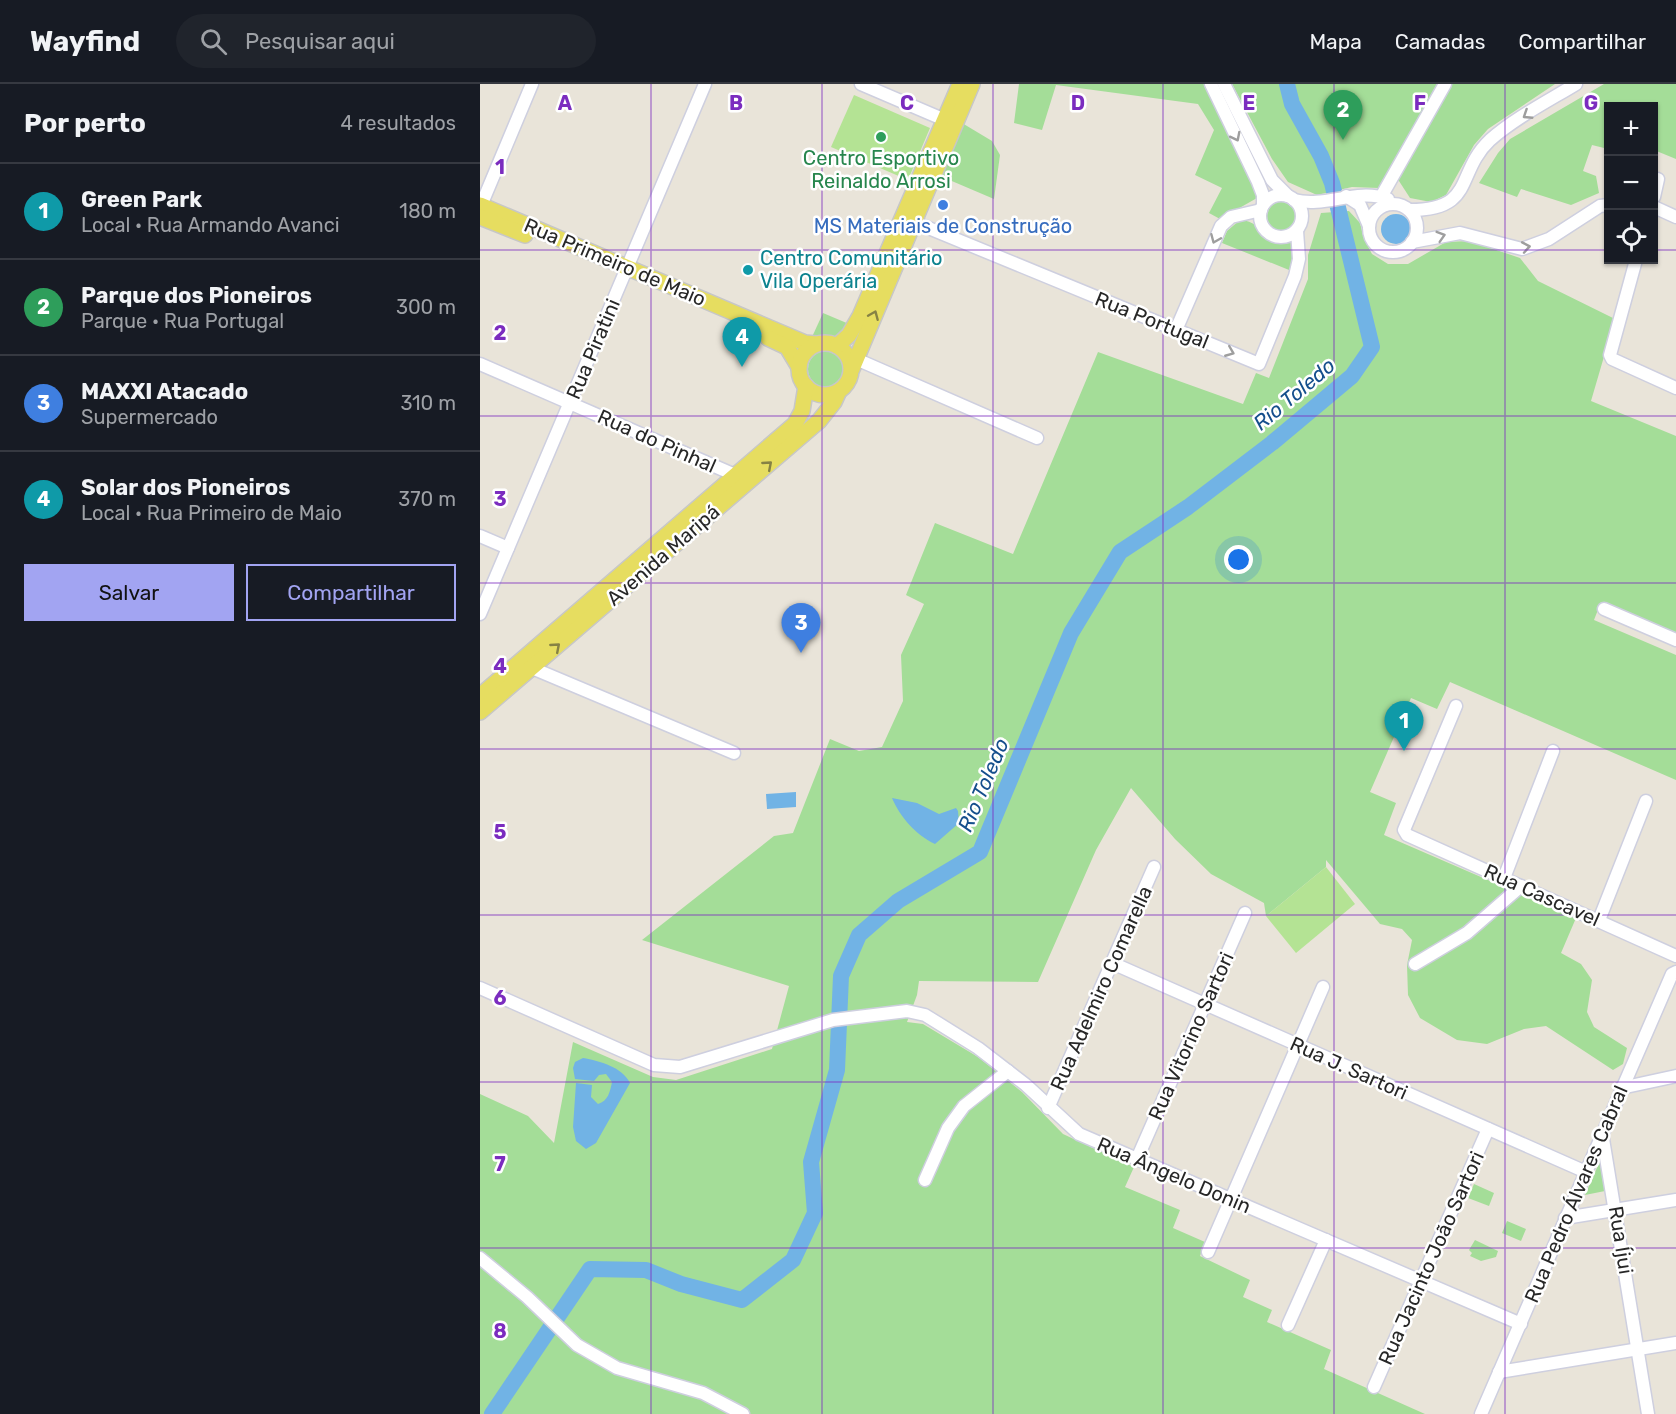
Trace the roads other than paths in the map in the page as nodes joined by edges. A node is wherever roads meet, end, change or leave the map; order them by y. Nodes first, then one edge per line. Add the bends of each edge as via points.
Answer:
1 (532, 84) edge
2 (705, 84) edge
3 (861, 84) edge
4 (960, 84) edge
5 (972, 84) edge
6 (1211, 84) edge
7 (1224, 84) edge
8 (1445, 84) edge
9 (1576, 84) edge
10 (945, 120) junction
11 (1659, 179) dead end
12 (1658, 182) edge
13 (1345, 196) junction
14 (1291, 198) junction
15 (1322, 203) junction
16 (1395, 203) junction
17 (1604, 206) edge
18 (1262, 208) junction
19 (480, 209) edge
20 (1658, 209) edge
21 (1676, 217) edge
22 (1302, 218) junction
23 (914, 222) junction
24 (1369, 226) junction
25 (1297, 231) junction
26 (1412, 242) junction
27 (1635, 264) edge
28 (625, 272) junction
29 (1176, 330) junction
30 (816, 344) junction
31 (837, 346) junction
32 (480, 364) edge
33 (854, 364) junction
34 (799, 367) junction
35 (806, 386) junction
36 (1676, 388) edge
37 (839, 392) junction
38 (570, 402) junction
39 (1037, 438) dead end
40 (739, 481) junction
41 (480, 536) edge
42 (508, 548) junction
43 (1604, 609) dead end
44 (480, 614) edge
45 (1676, 640) edge
46 (532, 668) junction
47 (480, 696) edge
48 (1456, 706) dead end
49 (480, 712) edge
50 (1553, 751) dead end
51 (735, 753) dead end
52 (1646, 801) dead end
53 (1154, 867) dead end
54 (1503, 879) junction
55 (1521, 886) junction
56 (1245, 914) dead end
57 (1599, 920) junction
58 (1676, 956) edge
59 (1112, 963) junction
60 (1415, 964) dead end
61 (1674, 973) edge
62 (1323, 987) dead end
63 (480, 988) edge
64 (1205, 1005) junction
65 (1298, 1046) junction
66 (1008, 1071) junction
67 (1676, 1076) edge
68 (1621, 1088) junction
69 (1048, 1108) junction
70 (1488, 1129) junction
71 (1602, 1132) junction
72 (1137, 1159) junction
73 (1586, 1172) junction
74 (925, 1180) dead end
75 (1231, 1199) junction
76 (1676, 1200) edge
77 (1617, 1210) junction
78 (1565, 1218) junction
79 (1326, 1240) junction
80 (1208, 1252) dead end
81 (480, 1258) edge
82 (1422, 1281) junction
83 (1521, 1324) junction
84 (1288, 1325) dead end
85 (1676, 1343) edge
86 (1638, 1349) junction
87 (1499, 1372) junction
88 (1374, 1386) dead end
89 (743, 1414) edge
90 (1481, 1414) edge
91 (1648, 1414) edge

1 - 19 street
2 - 28 street, Rua Piratini
3 - 10 street
4 - 10 main road
5 - 23 main road
6 -> 18 street via 1263,195
7 - 14 street via 1272,180
8 - 16 street via 1397,170
9 -> 16 street via 1490,141 1451,201 1439,208
10 - 31 main road via 860,316
11 - 12 street
13 - 15 street
13 - 16 street
13 - 24 street via 1360,205
14 - 15 street
14 - 18 street via 1274,196
14 - 22 street via 1302,211
15 - 22 street
16 - 24 street via 1379,208
16 - 26 street via 1416,222
26 -> 17 street via 1453,233 1470,234 1522,249 1549,239
18 - 25 street via 1263,226 1272,235 1285,237
18 -> 29 street via 1231,217 1221,226
19 - 28 main road, Rua Primeiro de Maio
20 - 21 street
22 - 25 street
23 - 29 street, Rua Portugal
33 -> 23 main road
24 - 26 street via 1373,241 1384,250 1400,251
29 -> 25 street, Rua Portugal via 1261,363 1298,266
27 - 36 street via 1610,349 1612,359
28 - 30 main road, Rua Primeiro de Maio
28 - 34 main road, Rua Primeiro de Maio via 782,343
28 - 38 street, Rua Piratini
30 - 31 main road
30 - 34 main road via 803,356
31 - 33 main road
32 - 38 street, Rua do Pinhal
33 - 37 main road
33 - 39 street
34 - 35 main road
35 - 37 main road via 822,395
35 - 40 main road, Avenida Maripá via 802,411 795,424
40 -> 37 main road, Avenida Maripá via 819,421
38 - 40 street, Rua do Pinhal
38 - 42 street, Rua Piratini
46 -> 40 main road, Avenida Maripá
40 - 47 main road, Avenida Maripá
41 - 42 street
42 - 44 street, Rua Piratini
43 - 45 street
46 - 49 main road, Avenida Maripá
46 - 51 street
48 - 54 street, Rua Cascavel via 1404,830 1407,836
50 - 54 street
52 - 57 street
53 - 59 street, Rua Adelmiro Comarella
54 - 55 street, Rua Cascavel
55 - 57 street, Rua Cascavel
55 - 60 street via 1467,933
56 - 64 street, Rua Vitorino Sartori
57 - 58 street, Rua Cascavel
59 - 64 street, Rua J. Sartori
59 - 69 street, Rua Adelmiro Comarella
61 - 68 street, Rua Pedro Álvares Cabral
62 - 65 street
63 - 66 street, Rua Ângelo Donin via 654,1065 680,1067 833,1020 907,1011 948,1027
64 - 65 street, Rua J. Sartori
64 - 72 street, Rua Vitorino Sartori
65 - 70 street, Rua J. Sartori
65 - 75 street
66 - 69 street, Rua Ângelo Donin
66 - 74 street via 964,1106 948,1128
67 - 68 street
68 - 71 street, Rua Pedro Álvares Cabral
69 - 72 street, Rua Ângelo Donin via 1079,1134
70 - 73 street, Rua J. Sartori
70 - 82 street, Rua Jacinto João Sartori
71 - 73 street, Rua Pedro Álvares Cabral
71 - 77 street, Rua Íjui
72 - 75 street, Rua Ângelo Donin
73 - 78 street, Rua Pedro Álvares Cabral
75 - 79 street, Rua Ângelo Donin
75 - 80 street
76 - 77 street
77 - 78 street
77 - 86 street, Rua Íjui
78 - 83 street, Rua Pedro Álvares Cabral
79 - 82 street, Rua Ângelo Donin
79 - 84 street
81 - 89 street via 569,1337 617,1368 703,1393
82 - 83 street, Rua Ângelo Donin
82 - 88 street, Rua Jacinto João Sartori
83 - 87 street, Rua Pedro Álvares Cabral
85 - 86 street
86 - 87 street
86 - 91 street, Rua Íjui
87 - 90 street, Rua Pedro Álvares Cabral

